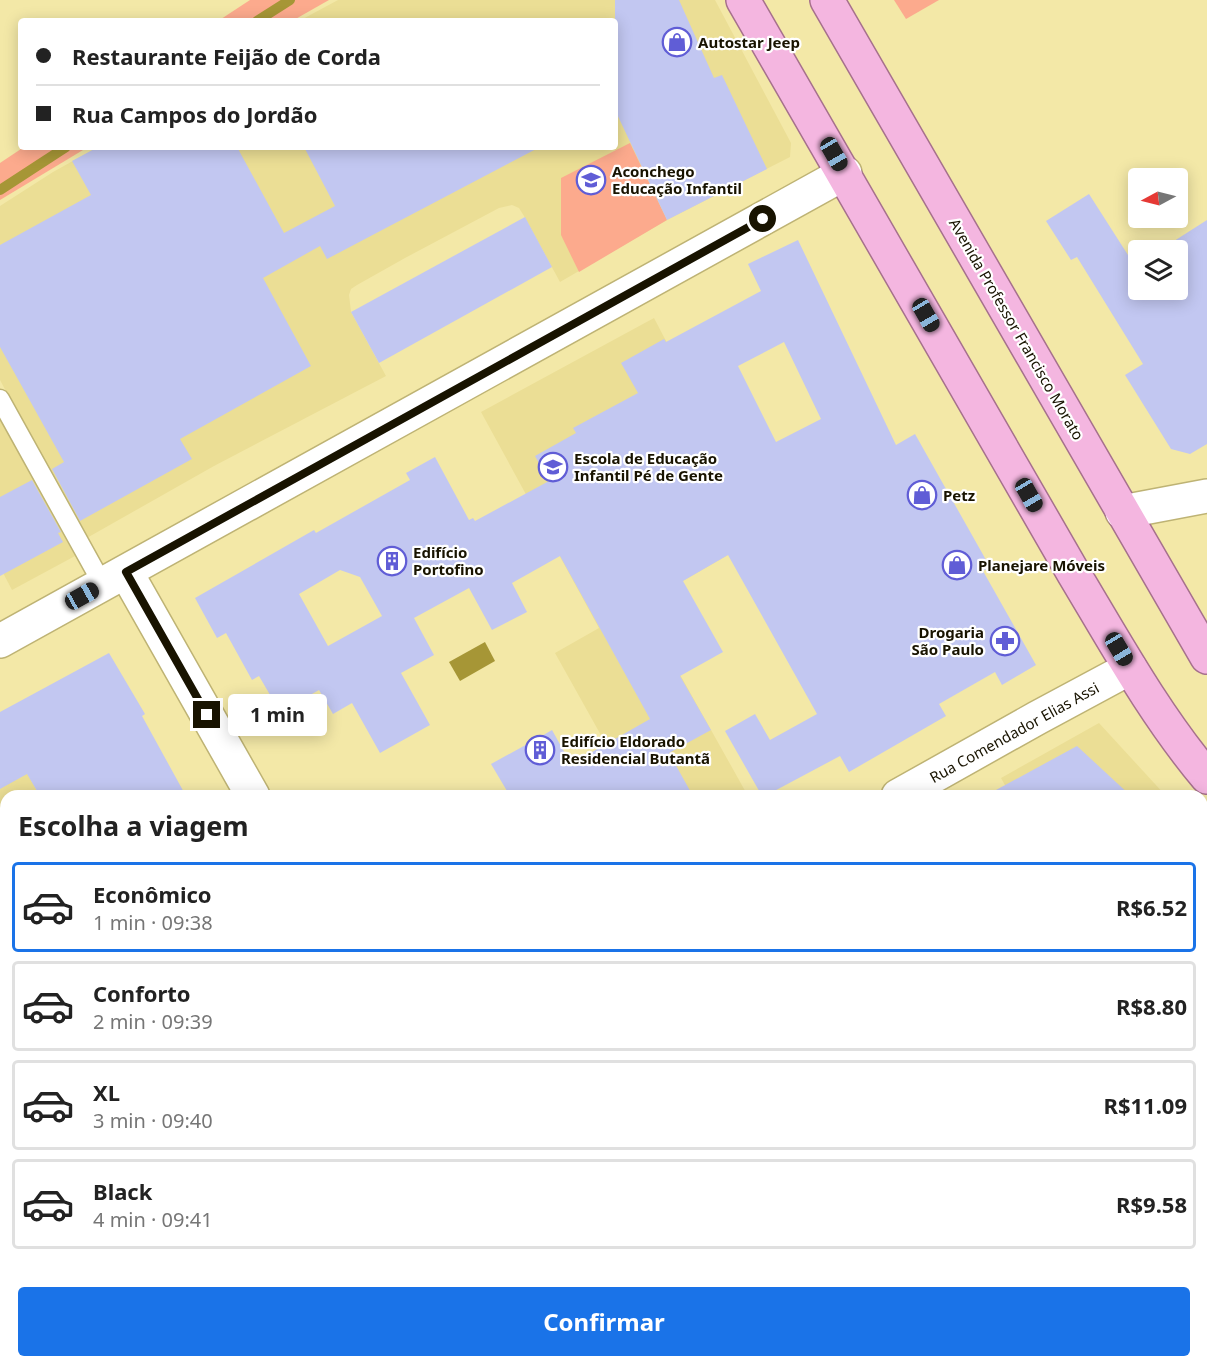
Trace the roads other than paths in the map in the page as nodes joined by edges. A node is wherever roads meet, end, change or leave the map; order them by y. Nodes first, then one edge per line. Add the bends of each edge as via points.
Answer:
1 (744, 0) edge
2 (827, 0) edge
3 (845, 173) junction
4 (0, 399) edge
5 (1207, 496) edge
6 (1122, 512) junction
7 (115, 578) junction
8 (0, 641) edge
9 (1207, 657) edge
10 (1130, 668) junction
11 (1207, 777) edge
12 (249, 790) edge
13 (909, 790) edge

1 - 3 highway
2 - 6 highway, Avenida Professor Francisco Morato
3 - 7 street
3 - 10 highway
4 - 7 lane
5 - 6 street
6 - 9 highway, Avenida Professor Francisco Morato
7 - 8 street
7 - 12 street
10 - 11 highway via 1182,747
10 - 13 street, Rua Comendador Elias Assi

